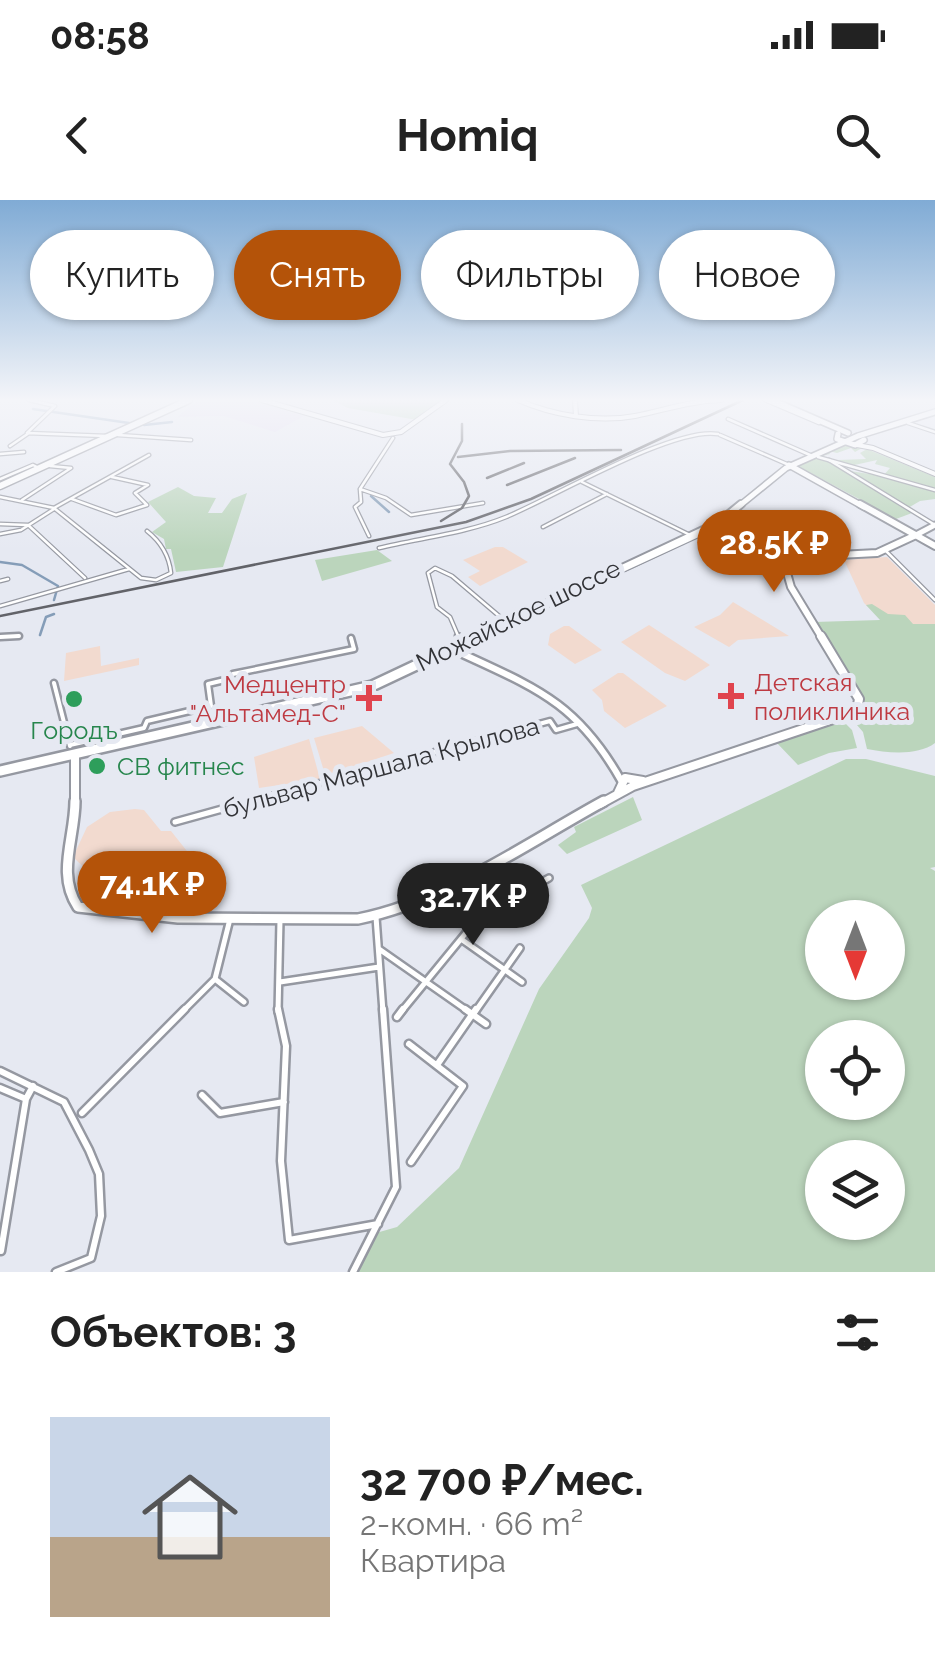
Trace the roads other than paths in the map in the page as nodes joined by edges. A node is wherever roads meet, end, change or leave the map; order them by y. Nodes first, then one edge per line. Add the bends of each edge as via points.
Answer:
1 (76, 450) edge
2 (382, 450) edge
3 (654, 450) edge
4 (755, 450) edge
5 (800, 450) edge
6 (824, 450) edge
7 (826, 450) edge
8 (878, 450) edge
9 (24, 452) dead end
10 (0, 454) edge
11 (148, 455) dead end
12 (814, 456) junction
13 (829, 460) junction
14 (790, 465) junction
15 (39, 466) junction
16 (935, 474) edge
17 (112, 477) junction
18 (582, 482) junction
19 (0, 483) edge
20 (360, 489) junction
21 (935, 490) edge
22 (607, 494) junction
23 (0, 497) edge
24 (72, 498) junction
25 (22, 500) junction
26 (483, 503) dead end
27 (54, 508) junction
28 (728, 522) dead end
29 (0, 524) edge
30 (28, 525) junction
31 (935, 525) edge
32 (544, 527) dead end
33 (147, 531) dead end
34 (0, 534) edge
35 (916, 535) junction
36 (369, 536) dead end
37 (692, 537) junction
38 (935, 546) edge
39 (379, 548) dead end
40 (886, 551) junction
41 (652, 558) junction
42 (640, 559) junction
43 (130, 569) junction
44 (85, 578) junction
45 (8, 579) dead end
46 (0, 580) edge
47 (49, 594) joint
48 (935, 600) edge
49 (0, 606) edge
50 (505, 621) junction
51 (490, 633) junction
52 (19, 636) dead end
53 (0, 637) edge
54 (350, 638) dead end
55 (454, 650) junction
56 (54, 683) dead end
57 (211, 706) joint
58 (582, 722) junction
59 (72, 748) junction
60 (0, 769) edge
61 (627, 784) junction
62 (174, 822) dead end
63 (549, 878) dead end
64 (376, 916) junction
65 (230, 919) junction
66 (280, 920) junction
67 (459, 938) junction
68 (520, 948) dead end
69 (378, 949) junction
70 (379, 967) junction
71 (504, 969) junction
72 (215, 979) junction
73 (425, 981) junction
74 (279, 982) junction
75 (522, 982) dead end
76 (244, 1002) dead end
77 (472, 1015) junction
78 (397, 1017) dead end
79 (486, 1024) dead end
80 (409, 1044) dead end
81 (437, 1065) junction
82 (0, 1071) edge
83 (33, 1086) junction
84 (0, 1088) edge
85 (202, 1095) dead end
86 (26, 1099) junction
87 (284, 1102) junction
88 (82, 1113) dead end
89 (411, 1162) dead end
90 (378, 1224) junction
91 (1, 1251) edge
92 (56, 1272) edge
93 (352, 1272) edge

1 - 15 highway
2 - 20 street
3 - 18 street
4 - 14 street
5 - 12 street
6 - 14 main road, Можайское шоссе
7 - 12 main road, Можайское шоссе
8 - 16 street
9 - 10 street
11 - 17 street
12 - 13 street
12 - 14 main road, Можайское шоссе
13 - 21 street
13 - 31 street
14 - 35 main road
14 - 37 main road, Можайское шоссе
15 - 19 highway
15 - 19 street
15 - 25 street via 71,468
17 - 24 street
17 - 24 street via 148,485 135,493 147,505 116,514
18 - 22 street
18 - 39 street via 502,519
20 - 26 street via 411,515
20 - 36 street via 356,507
22 - 32 street
22 - 37 street
23 - 25 street
24 - 27 street
25 - 27 street
27 - 30 street
27 - 43 street
28 - 37 street
29 - 30 street
30 - 34 street
30 - 44 street
31 - 35 street
33 - 43 street via 163,546 172,573 145,580
35 - 38 main road
35 - 40 main road
37 - 41 street
37 - 42 main road, Можайское шоссе
37 - 50 main road, Можайское шоссе
40 - 48 street
40 - 61 main road via 800,557 784,571 860,707
41 - 42 street
41 - 51 street
42 - 51 main road, Можайское шоссе
43 - 44 street
44 - 47 street
45 - 46 street
47 - 49 street
50 - 55 main road, Можайское шоссе
50 - 55 street via 435,568 428,574 437,607 450,617
51 - 55 main road, Можайское шоссе
52 - 53 street
54 - 57 street via 354,649 208,684
55 - 58 street via 554,696
55 - 59 main road, Можайское шоссе via 342,693
56 - 59 street
57 - 59 street
58 - 61 street
58 - 62 street, бульвар Маршала Крылова via 556,730 550,721
59 - 60 main road
59 - 60 main road
59 - 65 main road via 75,826 65,870 75,904 98,912
61 - 64 main road via 530,844
63 - 67 street via 478,917
64 - 66 main road
64 - 69 street
65 - 66 main road
65 - 72 street
66 - 74 street
67 - 71 street
67 - 73 street
68 - 71 street
69 - 70 street
69 - 73 street
70 - 74 street
70 - 90 street via 396,1187
71 - 75 street
71 - 77 street
72 - 76 street
72 - 88 street
73 - 77 street
73 - 78 street
74 - 87 street
77 - 79 street
77 - 81 street
80 - 81 street
81 - 89 street via 463,1086
82 - 83 street
83 - 86 street
83 - 92 street via 64,1102 99,1174 91,1258
84 - 86 street
85 - 87 street via 220,1114
86 - 91 street
87 - 90 street via 288,1240
90 - 93 street

